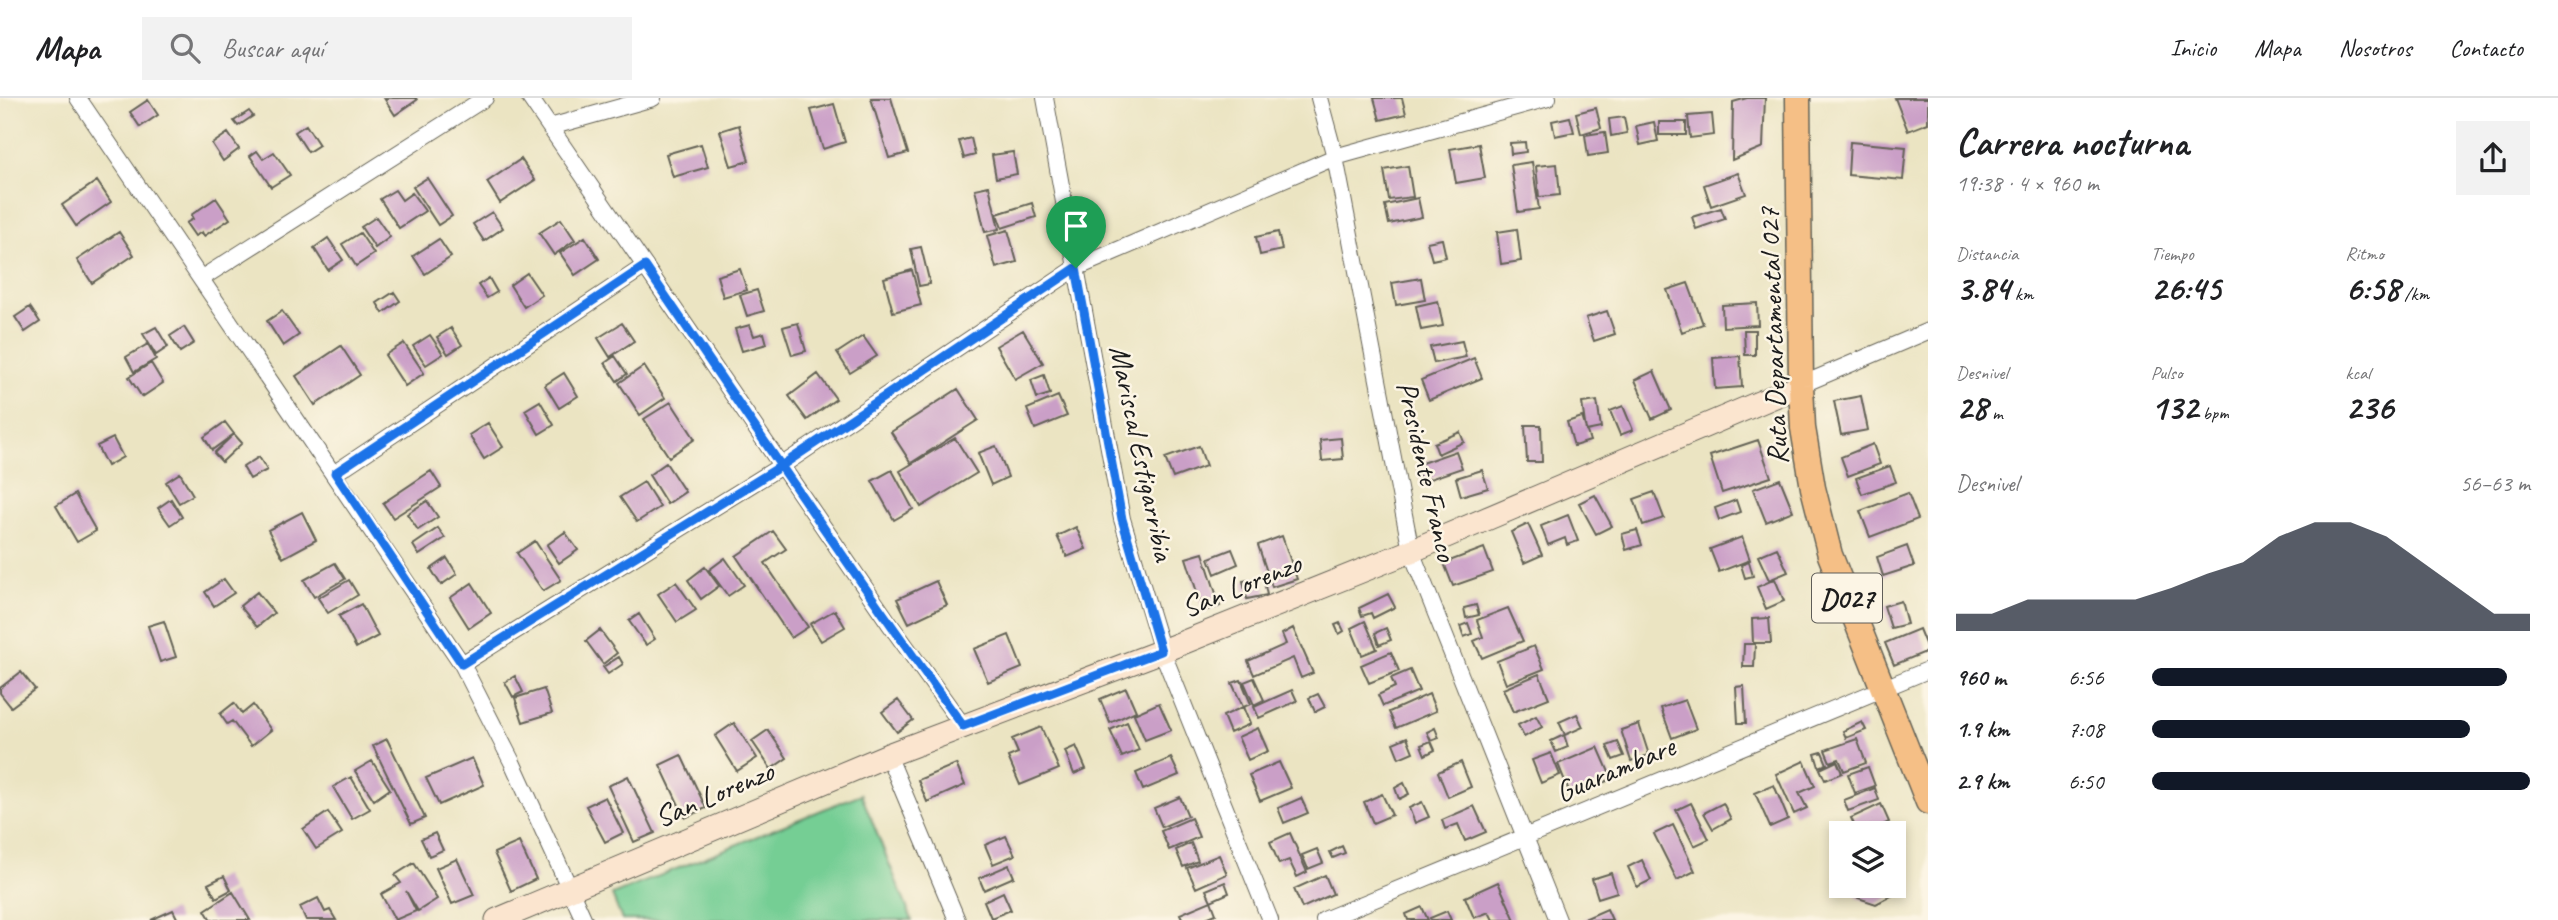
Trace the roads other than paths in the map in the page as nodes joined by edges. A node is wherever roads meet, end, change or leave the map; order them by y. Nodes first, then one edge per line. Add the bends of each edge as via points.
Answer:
1 (78, 98) edge
2 (485, 98) edge
3 (530, 98) edge
4 (653, 98) edge
5 (1045, 98) edge
6 (1319, 98) edge
7 (1548, 98) edge
8 (1798, 98) edge
9 (550, 127) junction
10 (1335, 158) junction
11 (645, 266) junction
12 (1076, 268) junction
13 (202, 278) junction
14 (1928, 331) edge
15 (1801, 385) junction
16 (781, 466) junction
17 (335, 473) junction
18 (1411, 551) junction
19 (1161, 651) junction
20 (462, 664) junction
21 (1928, 670) edge
22 (1883, 689) junction
23 (963, 726) junction
24 (888, 755) junction
25 (1928, 802) edge
26 (1526, 837) junction
27 (572, 888) junction
28 (497, 920) edge
29 (584, 920) edge
30 (957, 920) edge
31 (1270, 920) edge
32 (1324, 920) edge
33 (1558, 920) edge

1 - 13 street
2 - 13 street
3 - 9 street
4 - 9 street
5 - 12 street, Mariscal Estigarribia
6 - 10 street, Presidente Franco
7 - 10 street
8 - 15 main road, Ruta Departamental 027 / D027
9 - 11 street
10 - 12 street
10 - 18 street, Presidente Franco
11 - 16 street
11 - 17 street
12 - 16 street
12 - 19 street, Mariscal Estigarribia via 1122,519
13 - 17 street
14 - 15 street, San Lorenzo
15 - 18 street, San Lorenzo
15 - 22 main road, Ruta Departamental 027 / D027 via 1803,428 1829,555
16 - 20 street
16 - 23 street
17 - 20 street
18 - 19 street, San Lorenzo
18 - 26 street, Presidente Franco
19 - 23 street, San Lorenzo
19 - 31 street, Mariscal Estigarribia
20 - 27 street
21 - 22 street, Guarambare
22 - 25 main road, Ruta Departamental 027 / D027
22 - 26 street, Guarambare
23 - 24 street, San Lorenzo
24 - 27 street, San Lorenzo
24 - 30 street
26 - 32 street, Guarambare
26 - 33 street, Presidente Franco
27 - 28 street, San Lorenzo
27 - 29 street

